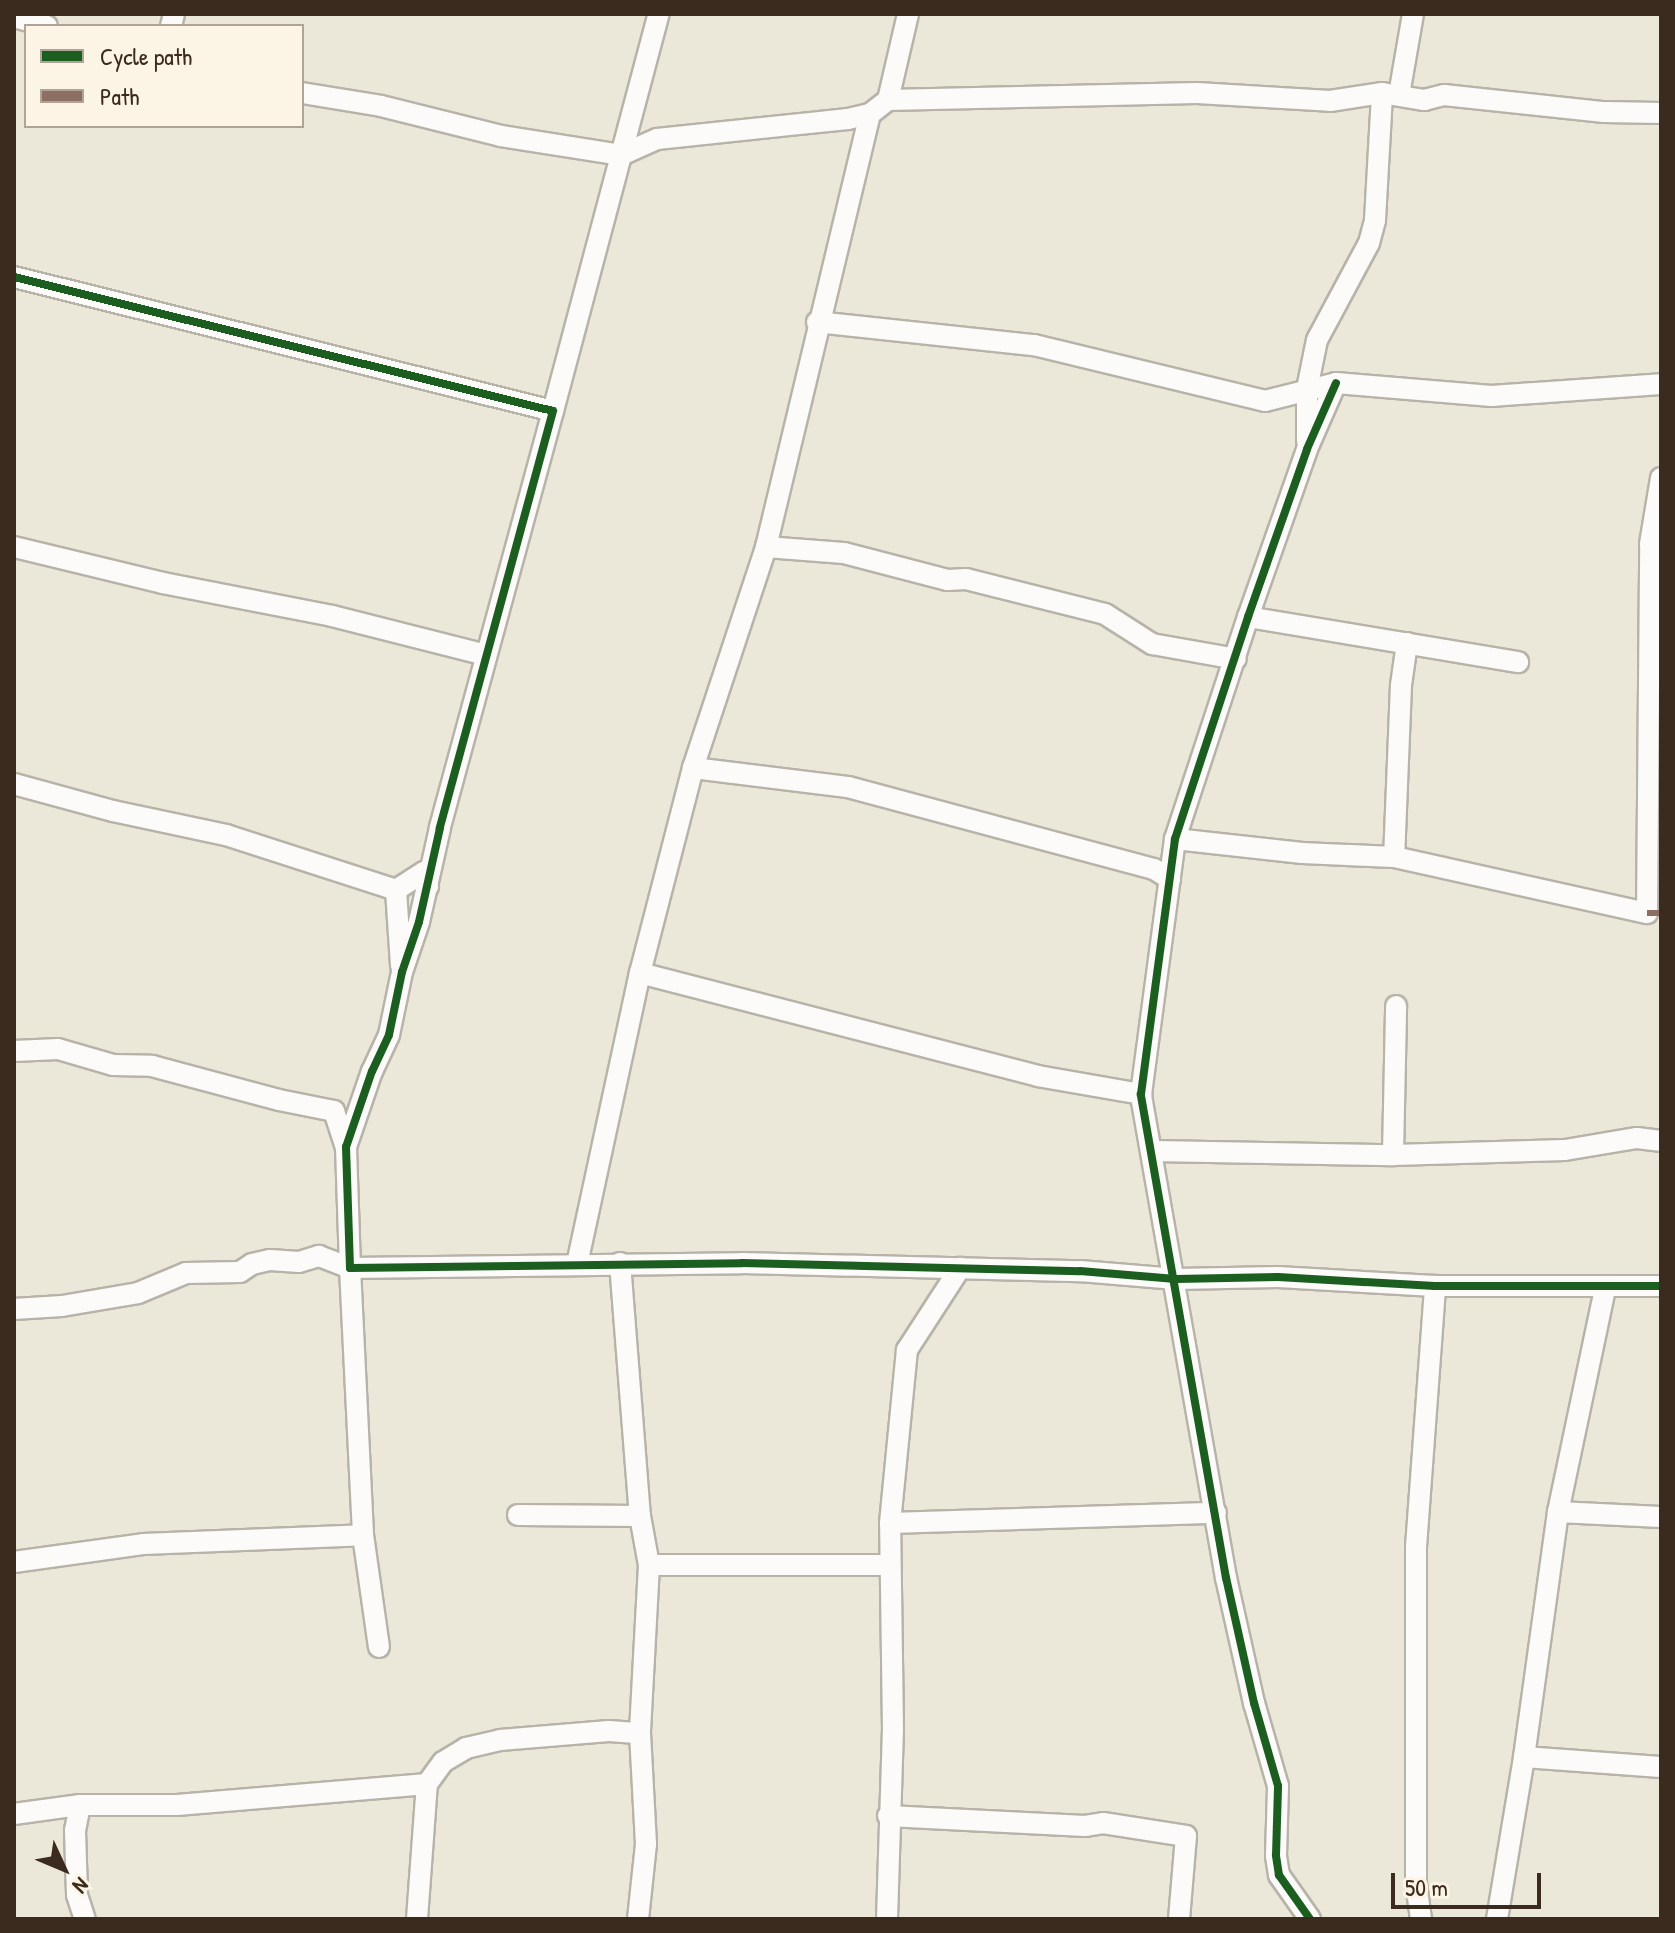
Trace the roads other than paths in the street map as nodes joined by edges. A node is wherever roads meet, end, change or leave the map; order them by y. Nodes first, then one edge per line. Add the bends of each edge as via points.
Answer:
1 (659, 14) edge
2 (908, 14) edge
3 (1413, 14) edge
4 (14, 17) edge
5 (40, 24) edge
6 (304, 93) edge
7 (1390, 94) junction
8 (888, 100) junction
9 (1661, 113) edge
10 (870, 114) junction
11 (621, 155) junction
12 (14, 277) edge
13 (817, 322) junction
14 (1336, 383) junction
15 (1661, 384) edge
16 (1307, 389) junction
17 (553, 411) junction
18 (1307, 449) junction
19 (1661, 478) edge
20 (14, 547) edge
21 (766, 547) junction
22 (1248, 617) junction
23 (1407, 643) junction
24 (486, 655) junction
25 (1236, 659) junction
26 (1518, 662) dead end
27 (693, 768) junction
28 (14, 784) edge
29 (1175, 839) junction
30 (1394, 857) junction
31 (1170, 879) junction
32 (428, 886) junction
33 (396, 890) junction
34 (402, 972) junction
35 (640, 973) junction
36 (1396, 1006) dead end
37 (14, 1051) edge
38 (1141, 1094) junction
39 (1661, 1141) edge
40 (346, 1147) junction
41 (1153, 1151) junction
42 (1393, 1155) junction
43 (620, 1263) junction
44 (577, 1264) junction
45 (350, 1268) junction
46 (960, 1268) junction
47 (1176, 1279) junction
48 (1435, 1286) junction
49 (1661, 1286) edge
50 (1605, 1289) junction
51 (14, 1309) edge
52 (1558, 1512) junction
53 (1216, 1513) junction
54 (518, 1515) dead end
55 (640, 1516) junction
56 (1661, 1517) edge
57 (890, 1523) junction
58 (363, 1535) junction
59 (14, 1562) edge
60 (649, 1565) junction
61 (889, 1565) junction
62 (379, 1647) dead end
63 (640, 1733) junction
64 (1524, 1757) junction
65 (1661, 1767) edge
66 (427, 1784) junction
67 (80, 1805) junction
68 (14, 1814) edge
69 (888, 1816) junction
70 (85, 1919) edge
71 (417, 1919) edge
72 (638, 1919) edge
73 (887, 1919) edge
74 (1179, 1919) edge
75 (1310, 1919) edge
76 (1421, 1919) edge
77 (1497, 1919) edge

1 - 11 street
2 - 8 street
3 - 7 street
4 - 5 street
6 - 11 street via 369,103 501,136
7 - 8 street via 1330,101 1197,93
7 - 9 street
7 - 16 street via 1369,243 1327,316
8 - 10 street
10 - 11 street via 657,139
10 - 13 street
11 - 17 street
12 - 17 street
13 - 16 street via 1034,345 1265,401
13 - 21 street
14 - 15 street via 1491,396
14 - 16 street
14 - 18 street
16 - 18 street
17 - 24 street
18 - 22 street
19 - 30 street via 1650,544 1647,913
20 - 24 street
21 - 25 street via 844,553 948,580 966,579 1105,614 1152,644
21 - 27 street
22 - 23 street
22 - 25 street
23 - 26 street
23 - 30 street
24 - 32 street
25 - 29 street
27 - 31 street via 848,787 1154,869
27 - 35 street
28 - 33 street via 226,835
29 - 30 street
29 - 31 street
31 - 38 street
32 - 33 street via 424,872
32 - 34 street
33 - 34 street
34 - 40 street via 389,1035
35 - 38 street via 1038,1076
35 - 44 street
36 - 42 street
37 - 40 street via 58,1049 113,1065 152,1066 334,1111
38 - 41 street
39 - 42 street via 1637,1138 1565,1150
40 - 45 street
41 - 42 street
41 - 47 street
43 - 44 street
43 - 46 street
43 - 55 street
44 - 45 street
45 - 51 street via 319,1256 299,1262 270,1260 240,1272 186,1273 138,1293
45 - 58 street
46 - 47 street
46 - 57 street via 907,1350
47 - 48 street via 1278,1277
47 - 53 street
48 - 50 street
48 - 76 street via 1416,1547 1416,1884
49 - 50 street
50 - 52 street
52 - 56 street
52 - 64 street
53 - 57 street
53 - 75 street via 1229,1592 1278,1786 1279,1875
54 - 55 street
55 - 60 street
57 - 61 street
58 - 59 street via 143,1544
58 - 62 street
60 - 61 street
60 - 63 street
61 - 69 street via 893,1730
63 - 66 street via 500,1740 466,1748 443,1762
63 - 72 street via 646,1844
64 - 65 street
64 - 77 street
66 - 67 street via 177,1805
66 - 71 street
67 - 68 street
67 - 70 street via 75,1830 77,1895
69 - 73 street
69 - 74 street via 1103,1823 1186,1836

